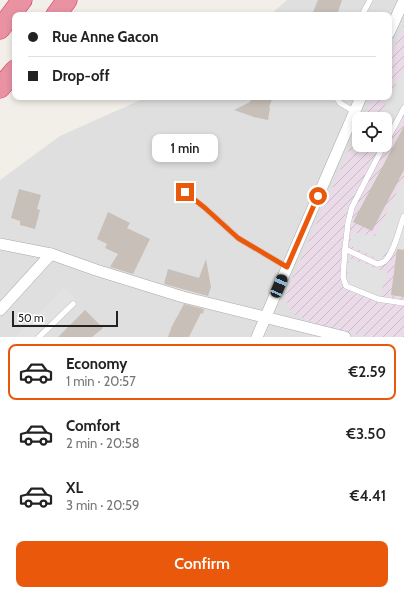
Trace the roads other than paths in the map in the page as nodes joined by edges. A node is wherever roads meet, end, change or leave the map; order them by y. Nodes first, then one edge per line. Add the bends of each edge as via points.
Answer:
1 (22, 0) edge
2 (67, 0) edge
3 (370, 0) edge
4 (403, 3) edge
5 (13, 12) edge
6 (58, 12) edge
7 (364, 12) edge
8 (12, 13) edge
9 (392, 27) edge
10 (0, 28) edge
11 (12, 74) edge
12 (0, 88) edge
13 (338, 100) edge
14 (360, 100) edge
15 (404, 108) edge
16 (355, 112) joint
17 (352, 119) edge
18 (392, 131) edge
19 (381, 152) edge
20 (185, 192) dead end
21 (404, 216) edge
22 (0, 244) edge
23 (345, 249) junction
24 (50, 254) junction
25 (287, 267) junction
26 (404, 303) edge
27 (73, 304) dead end
28 (0, 310) edge
29 (267, 317) junction
30 (39, 337) edge
31 (258, 337) edge
32 (345, 337) edge

1 - 5 highway
2 - 6 highway
3 - 7 lane
4 - 9 street
8 - 10 highway
11 - 12 highway
13 - 16 lane
14 - 16 street
15 - 18 lane
17 - 25 street
19 - 23 lane via 352,208
20 - 25 lane via 238,238
21 - 23 lane via 386,261 378,264
22 - 24 street
23 - 26 lane via 343,277 346,286 378,299
24 - 28 street
24 - 29 street via 182,296
25 - 29 street
27 - 30 lane
29 - 31 street
29 - 32 street

